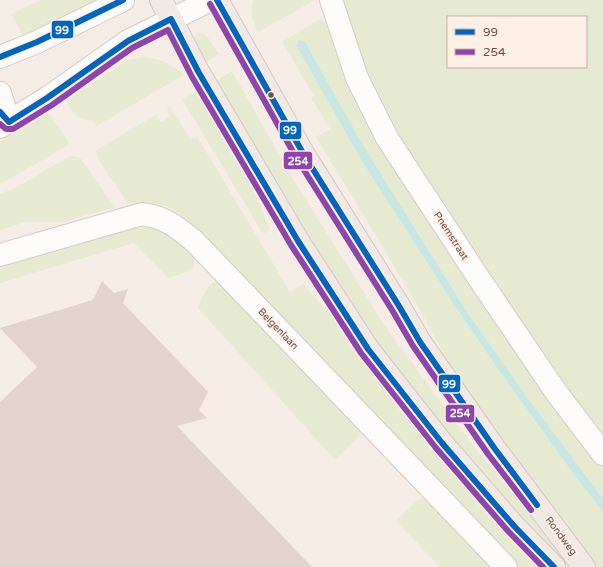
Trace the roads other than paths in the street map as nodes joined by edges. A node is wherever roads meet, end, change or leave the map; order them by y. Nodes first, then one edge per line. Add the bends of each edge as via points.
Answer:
1 (123, 0) edge
2 (161, 0) edge
3 (211, 0) edge
4 (217, 0) edge
5 (331, 0) edge
6 (171, 19) junction
7 (0, 57) edge
8 (0, 93) edge
9 (3, 120) edge
10 (0, 255) edge
11 (603, 454) edge
12 (506, 567) edge
13 (554, 567) edge
14 (584, 567) edge

1 - 7 street
2 - 6 main road
3 - 6 street
4 - 14 main road, Rondweg via 304,156 420,342 495,449
5 - 11 street, Pnemstraat via 356,78 387,138 556,392
6 - 9 street via 128,41 48,98
6 - 13 main road via 199,73 298,242 368,349 442,443 514,526
8 - 9 street
10 - 12 street, Belgenlaan via 142,214 172,223 194,241

